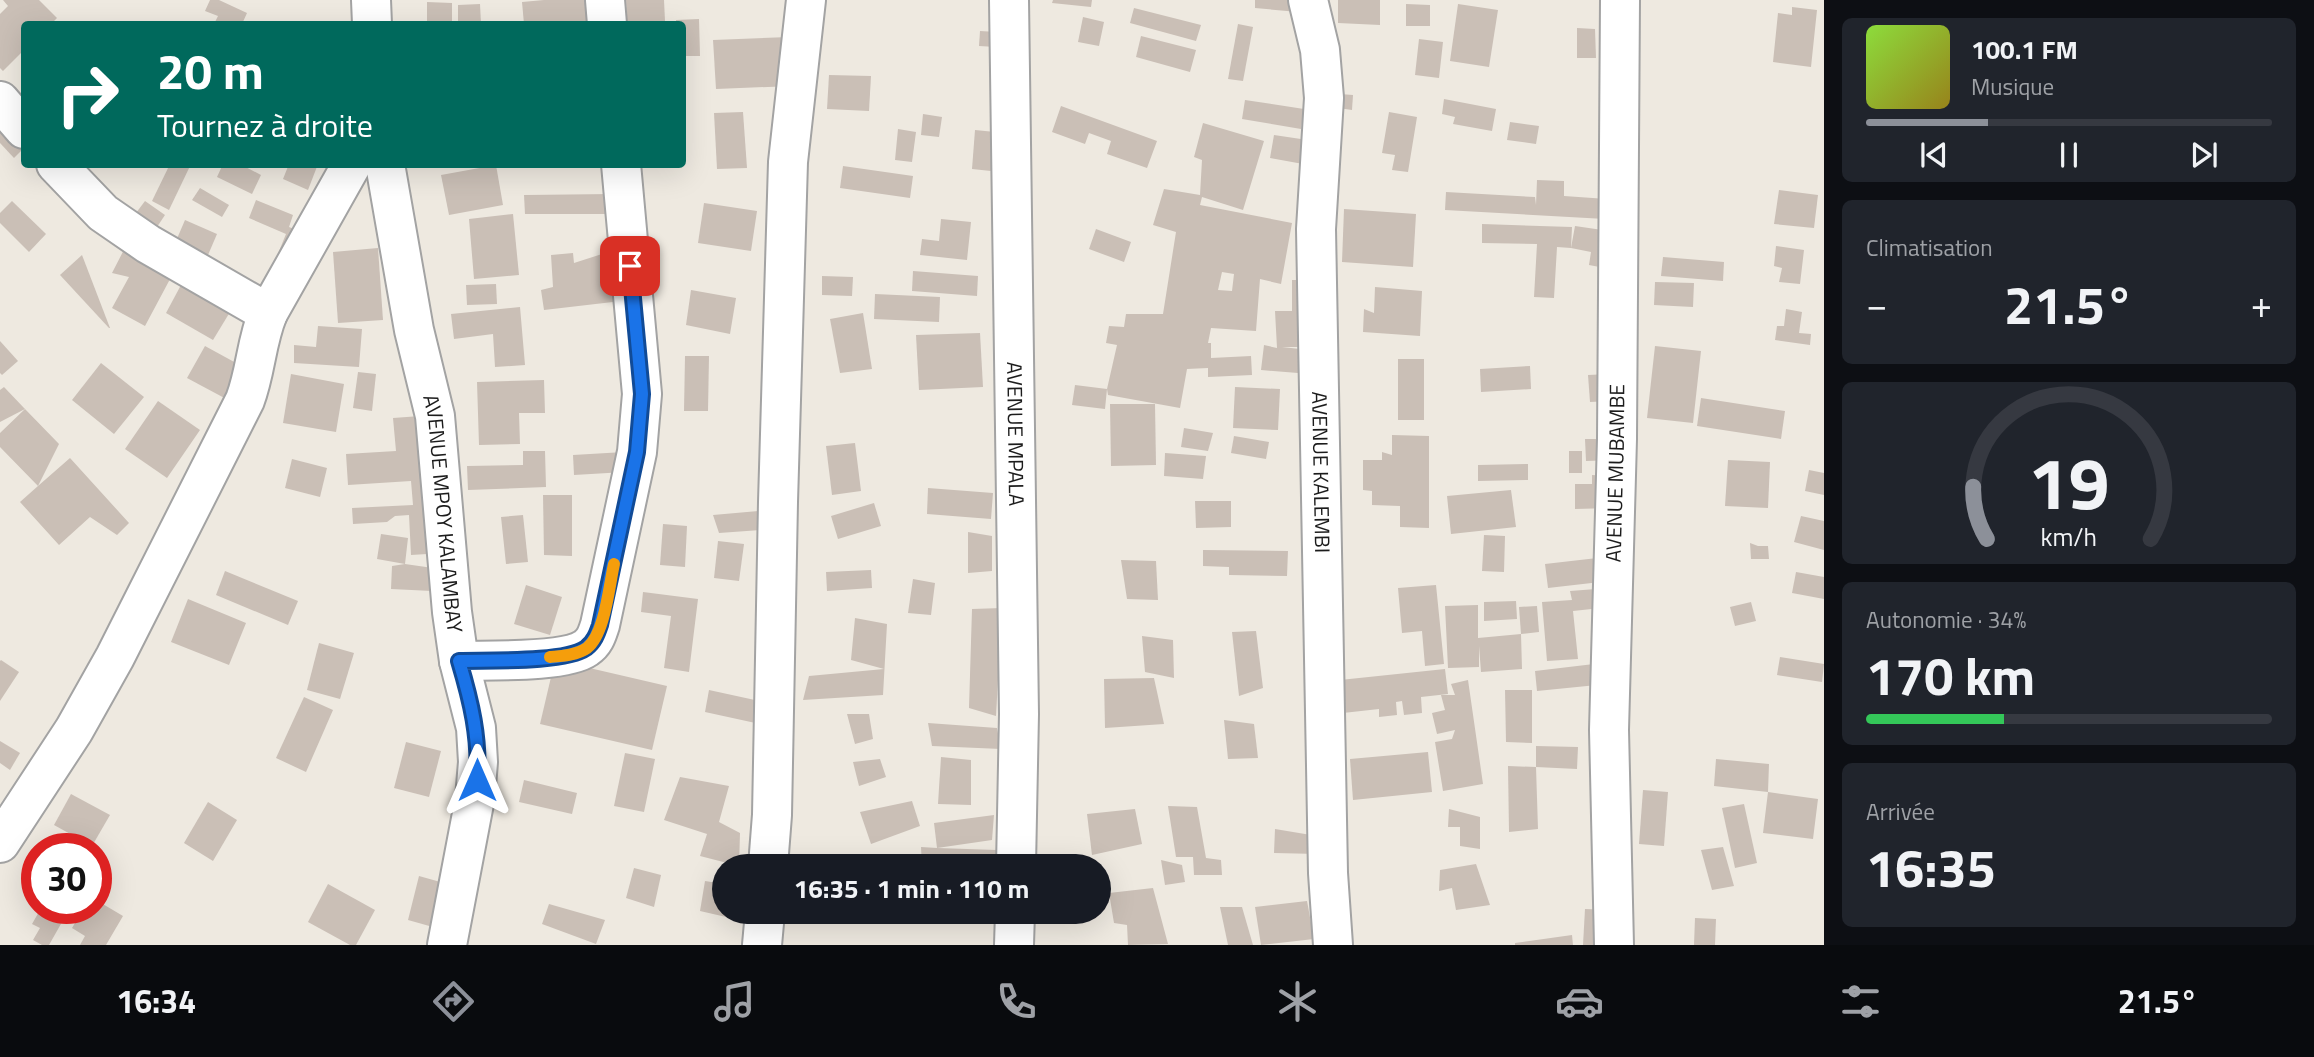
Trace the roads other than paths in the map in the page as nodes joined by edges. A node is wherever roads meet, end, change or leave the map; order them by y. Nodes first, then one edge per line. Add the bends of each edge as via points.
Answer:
1 (371, 0) edge
2 (605, 0) edge
3 (806, 0) edge
4 (1009, 0) edge
5 (1308, 0) edge
6 (1620, 0) edge
7 (372, 21) edge
8 (607, 21) edge
9 (0, 101) edge
10 (21, 126) edge
11 (60, 168) edge
12 (350, 168) edge
13 (386, 168) edge
14 (621, 168) edge
15 (268, 313) junction
16 (459, 661) junction
17 (0, 844) edge
18 (769, 854) edge
19 (1016, 854) edge
20 (764, 924) edge
21 (1014, 924) edge
22 (447, 945) edge
23 (762, 945) edge
24 (1014, 945) edge
25 (1334, 945) edge
26 (1614, 945) edge

1 - 7 street
2 - 8 street
3 - 18 street via 788,162
4 - 19 street, AVENUE MPALA via 1019,714
5 - 25 street, AVENUE KALEMBI via 1320,50 1324,98 1316,229 1328,873
6 - 26 street, AVENUE MUBAMBE via 1617,439 1609,730
9 - 10 street
11 - 15 street via 103,213
12 - 15 street
13 - 16 street, AVENUE MPOY KALAMBAY via 414,330 435,416
14 - 16 street via 642,394 637,452 596,638 575,654
15 - 17 street via 246,400 115,657
16 - 22 street, AVENUE MPOY KALAMBAY via 473,710 478,762
20 - 23 street
21 - 24 street

